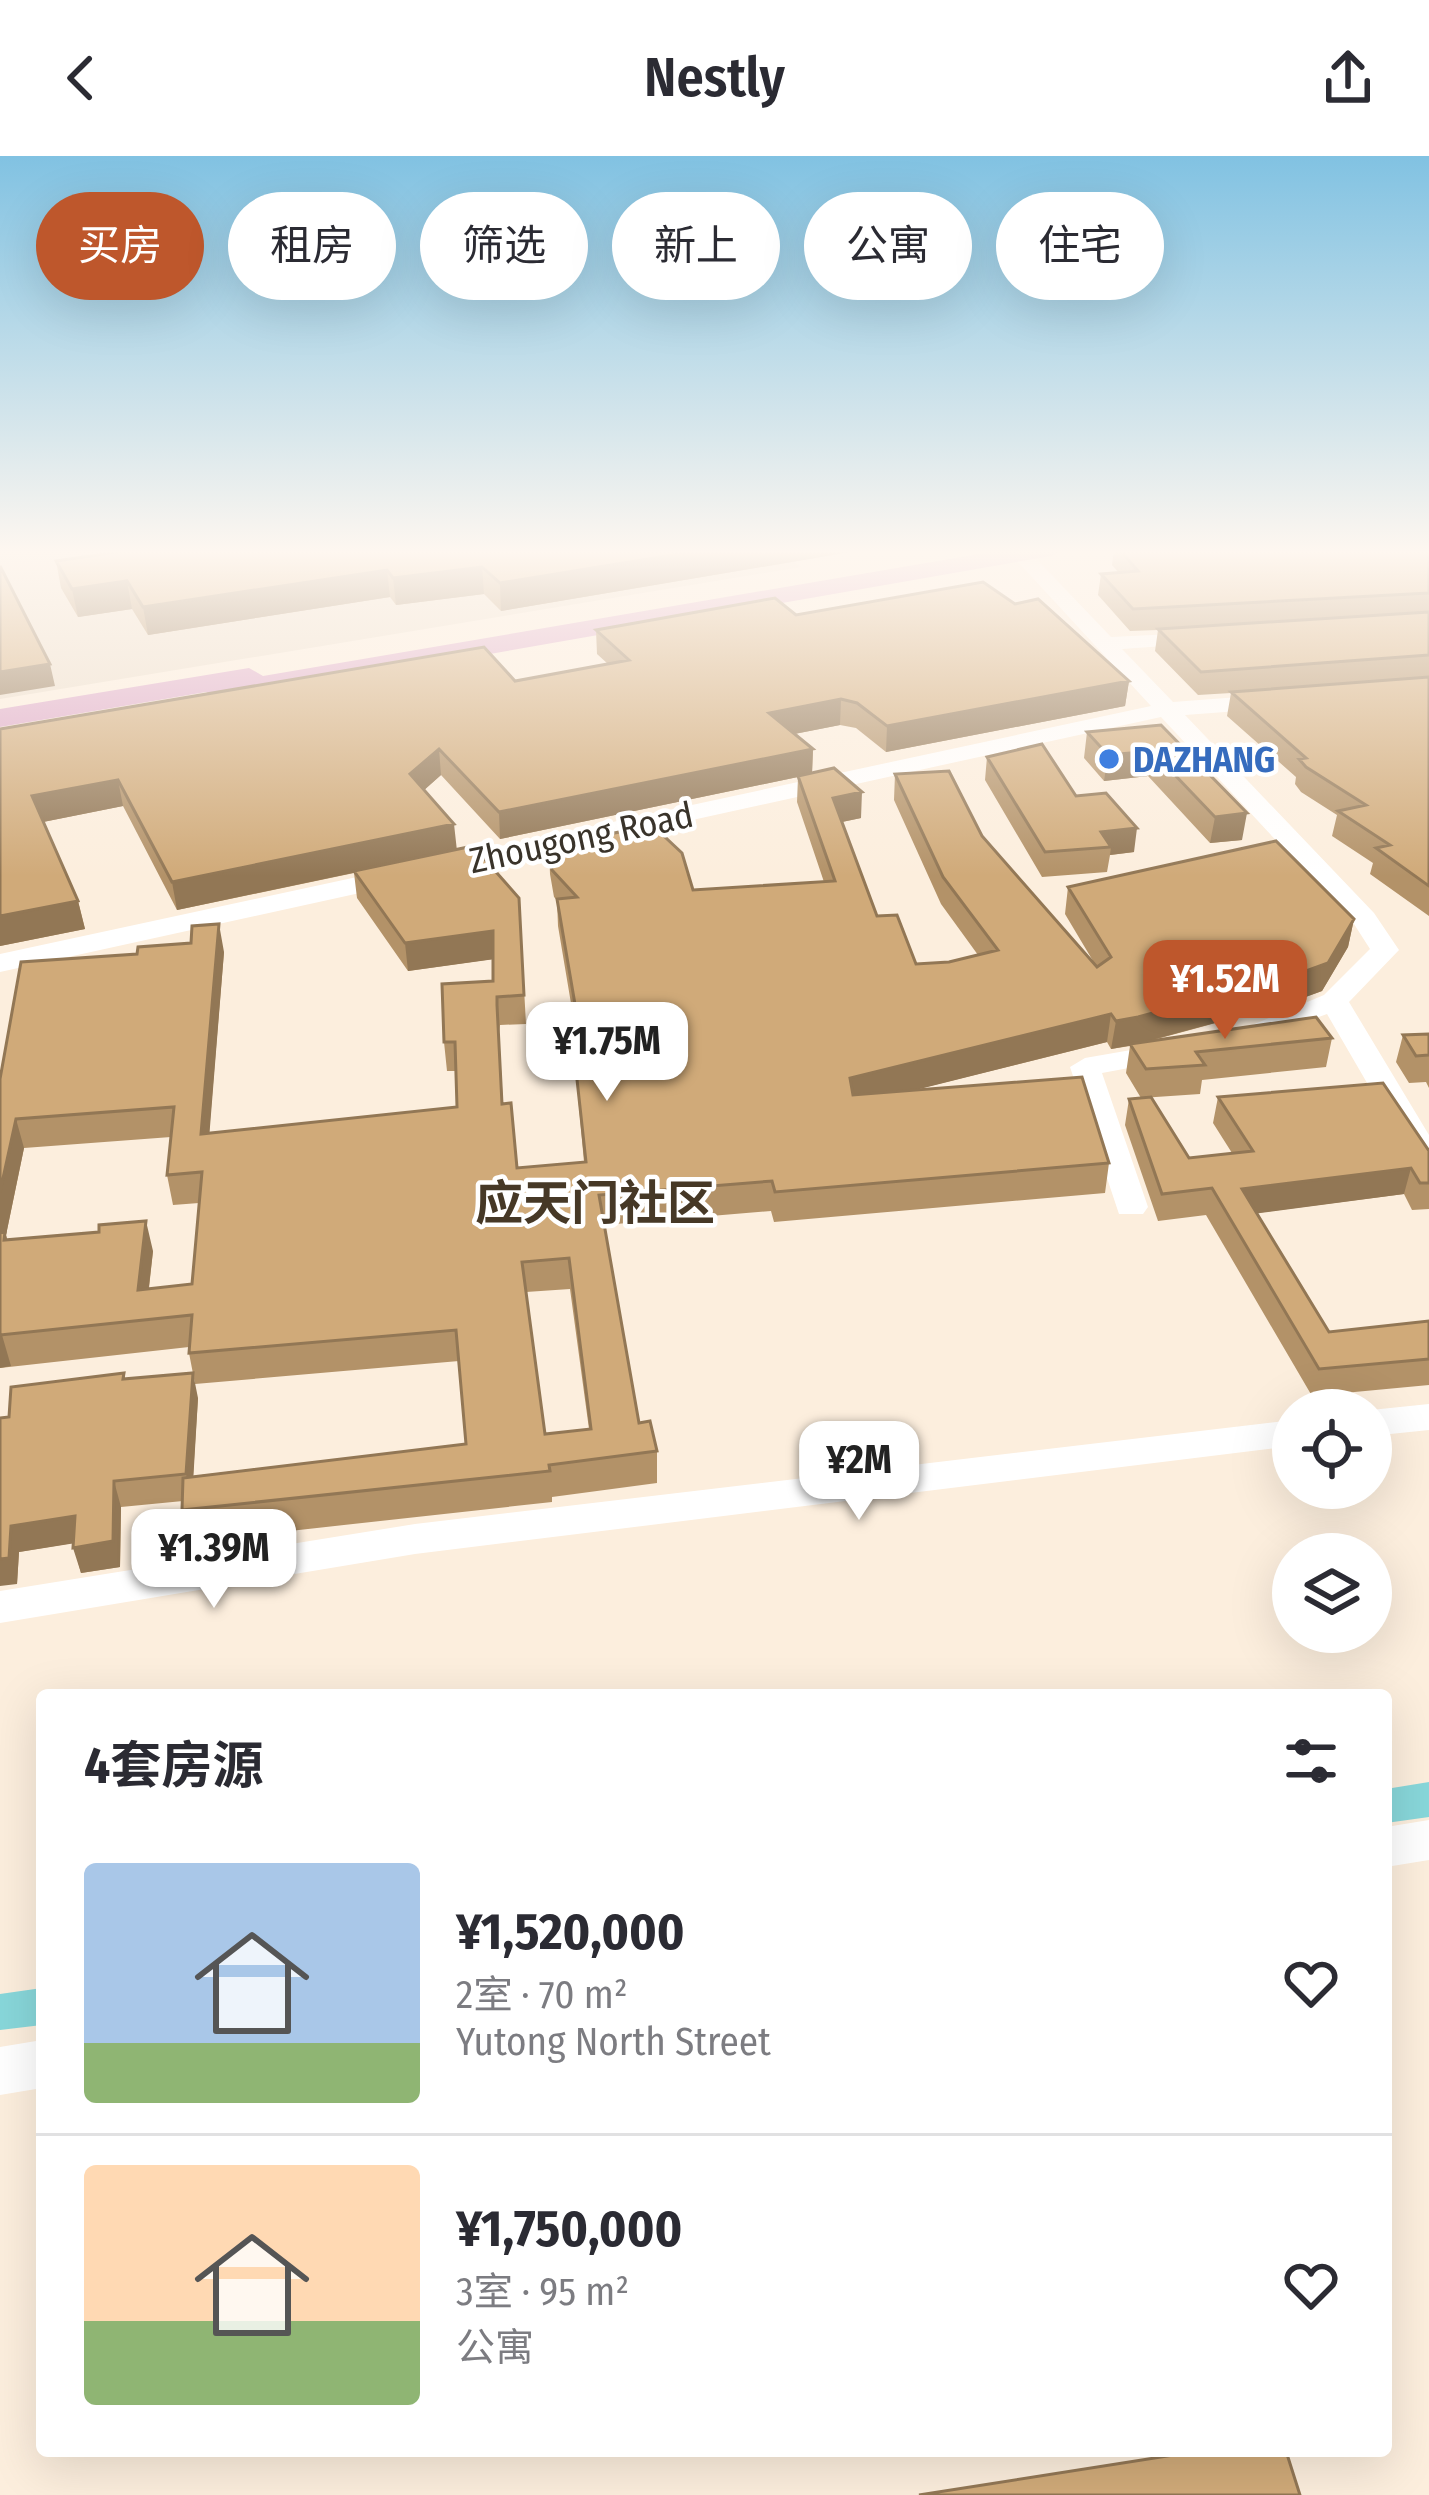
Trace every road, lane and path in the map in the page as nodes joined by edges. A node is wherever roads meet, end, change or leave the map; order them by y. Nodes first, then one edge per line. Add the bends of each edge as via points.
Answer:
1 (362, 658) edge
2 (409, 658) edge
3 (1115, 658) edge
4 (1312, 698) edge
5 (1162, 710) junction
6 (0, 718) edge
7 (0, 731) edge
8 (0, 963) edge
9 (1334, 1001) junction
10 (1429, 1162) edge
11 (1131, 1207) dead end
12 (1429, 1417) edge
13 (1392, 1421) edge
14 (1272, 1436) edge
15 (0, 1607) edge
16 (1429, 1840) edge
17 (1392, 1846) edge
18 (36, 2065) edge
19 (0, 2071) edge

1 - 6 main road
2 - 7 main road
3 - 5 street
4 - 5 street, Zhougong Road
5 - 8 street, Zhougong Road
5 - 9 street via 1385,950
9 - 10 street
9 - 11 street via 1230,1041 1085,1067
12 - 13 street
14 - 15 street via 416,1539
16 - 17 street
18 - 19 street

